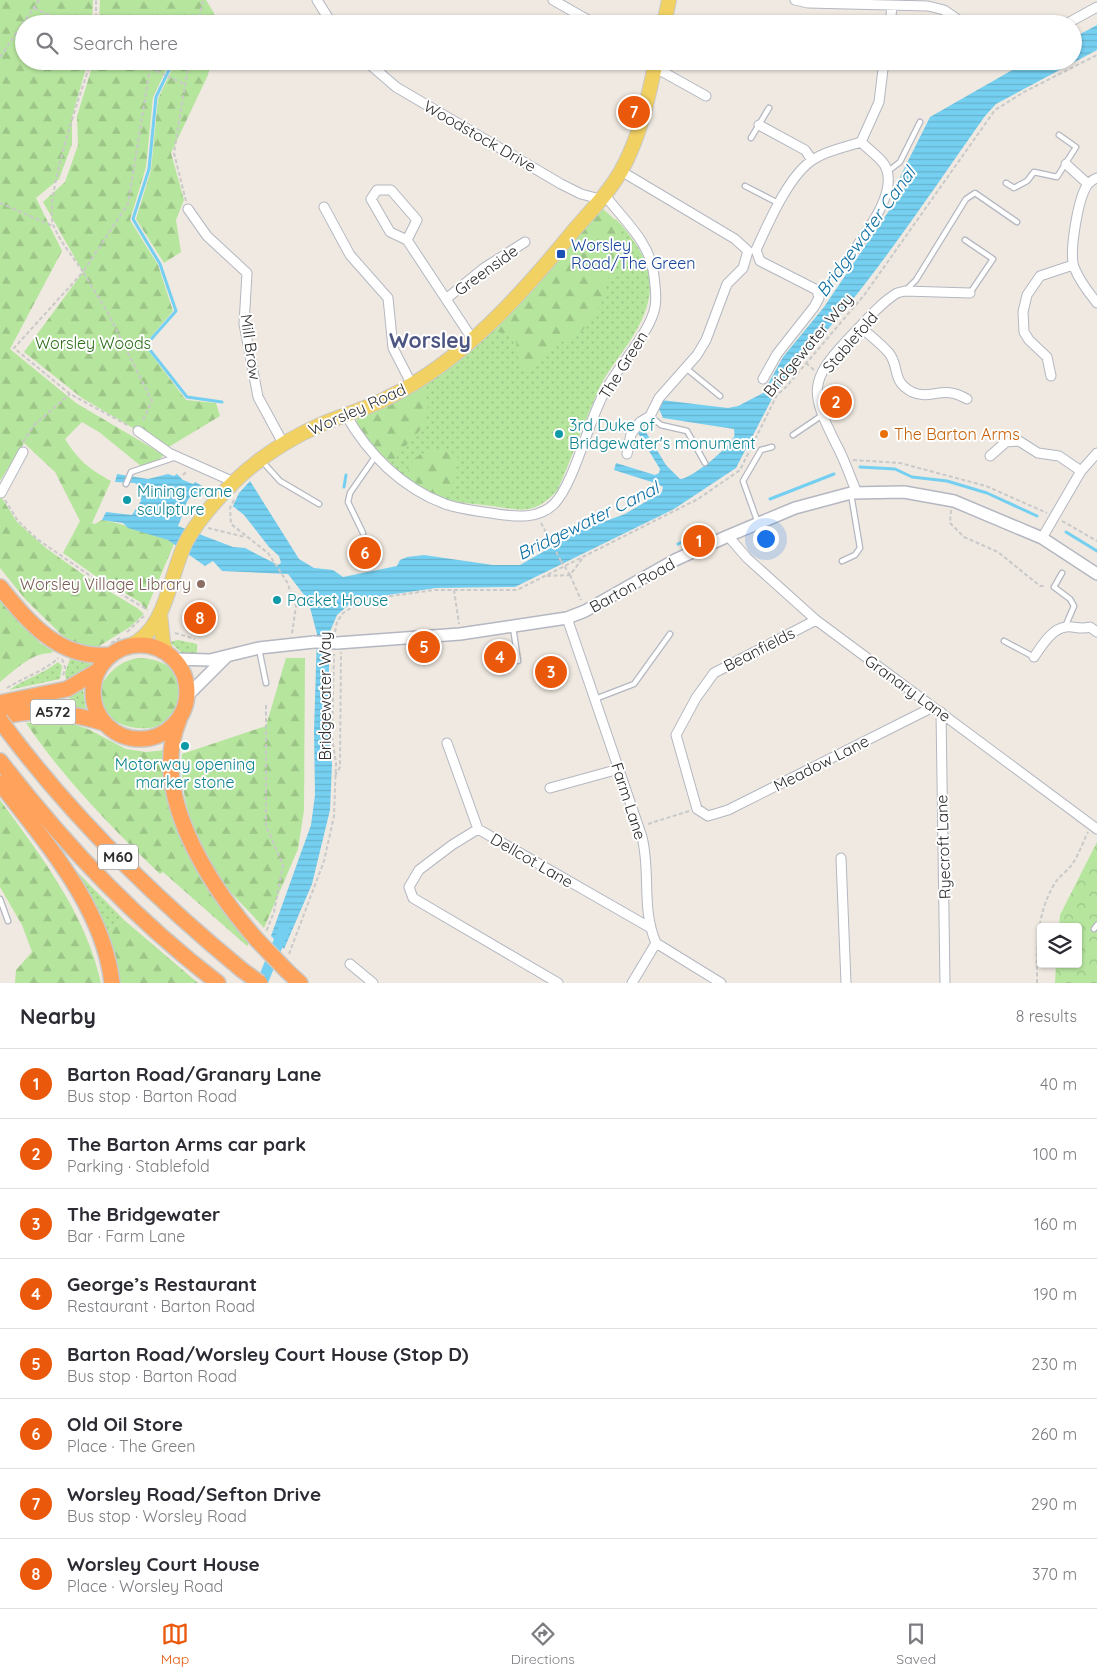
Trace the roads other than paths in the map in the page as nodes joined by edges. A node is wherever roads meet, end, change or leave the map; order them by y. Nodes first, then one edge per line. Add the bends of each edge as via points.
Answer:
1 (317, 0) edge
2 (553, 0) edge
3 (669, 0) edge
4 (795, 0) edge
5 (1093, 0) edge
6 (892, 7) junction
7 (1097, 7) edge
8 (326, 15) edge
9 (579, 15) edge
10 (666, 15) edge
11 (891, 15) edge
12 (951, 15) edge
13 (1082, 15) edge
14 (376, 70) edge
15 (654, 70) edge
16 (665, 70) edge
17 (883, 70) edge
18 (706, 96) dead end
19 (769, 108) dead end
20 (920, 122) dead end
21 (759, 125) junction
22 (1059, 134) dead end
23 (751, 138) dead end
24 (861, 142) junction
25 (812, 160) junction
26 (1066, 164) junction
27 (620, 171) junction
28 (887, 172) junction
29 (1097, 178) edge
30 (1006, 183) dead end
31 (1088, 184) junction
32 (745, 186) dead end
33 (602, 197) junction
34 (780, 204) junction
35 (324, 207) dead end
36 (188, 208) road end
37 (1018, 222) dead end
38 (407, 240) junction
39 (965, 240) dead end
40 (525, 242) dead end
41 (849, 258) dead end
42 (1073, 265) junction
43 (905, 291) junction
44 (970, 294) joint
45 (446, 299) junction
46 (1097, 303) edge
47 (860, 327) junction
48 (473, 340) junction
49 (687, 369) junction
50 (1051, 376) dead end
51 (764, 379) dead end
52 (412, 385) junction
53 (720, 396) dead end
54 (967, 399) dead end
55 (346, 415) junction
56 (650, 416) junction
57 (821, 416) junction
58 (138, 431) road end
59 (793, 435) dead end
60 (283, 443) junction
61 (772, 447) dead end
62 (23, 452) road end
63 (1097, 453) edge
64 (627, 454) dead end
65 (177, 456) junction
66 (990, 456) dead end
67 (375, 457) junction
68 (260, 459) junction
69 (705, 463) dead end
70 (1081, 471) junction
71 (126, 484) dead end
72 (231, 486) junction
73 (0, 492) edge
74 (854, 493) junction
75 (319, 504) dead end
76 (758, 523) junction
77 (363, 533) dead end
78 (728, 536) junction
79 (1042, 538) junction
80 (842, 561) dead end
81 (1062, 573) dead end
82 (1097, 574) edge
83 (0, 587) edge
84 (160, 613) junction
85 (567, 618) junction
86 (816, 620) junction
87 (513, 627) junction
88 (1065, 627) junction
89 (1096, 628) edge
90 (670, 634) dead end
91 (1004, 641) dead end
92 (129, 646) junction
93 (259, 648) junction
94 (108, 650) junction
95 (230, 654) junction
96 (170, 656) junction
97 (1034, 658) joint
98 (518, 661) dead end
99 (96, 672) junction
100 (266, 683) dead end
101 (595, 699) junction
102 (0, 703) edge
103 (185, 704) junction
104 (937, 710) junction
105 (3, 722) edge
106 (104, 723) junction
107 (447, 743) dead end
108 (0, 761) edge
109 (620, 769) junction
110 (0, 783) edge
111 (550, 788) dead end
112 (708, 816) joint
113 (1094, 827) edge
114 (478, 830) junction
115 (841, 858) dead end
116 (0, 900) edge
117 (8, 921) dead end
118 (649, 927) junction
119 (656, 943) junction
120 (350, 964) dead end
121 (112, 983) edge
122 (218, 983) edge
123 (260, 983) edge
124 (300, 983) edge
125 (373, 983) edge
126 (558, 983) edge
127 (632, 983) edge
128 (722, 983) edge
129 (846, 983) edge
130 (946, 983) edge

1 - 8 street
2 - 9 street
3 - 10 main road
4 - 6 street
5 - 7 street
6 - 11 street
6 - 12 street via 928,6
7 - 13 street
14 - 33 street, Woodstock Drive via 396,87 561,184 581,194
15 - 27 main road, Worsley Road / A572 via 640,127
16 - 18 street
17 - 24 street via 879,102
19 - 21 lane
20 - 28 lane via 900,162
21 - 23 lane
21 - 25 street via 805,150
22 - 26 lane via 1076,147
24 - 25 street
24 - 28 street
25 - 34 street
26 - 30 lane via 1057,178 1034,172 1027,181 1014,188
26 - 31 street
27 - 33 main road, Worsley Road / A572
27 - 49 street via 734,239 748,251 743,268 727,284 706,340
28 - 41 street via 888,192
29 - 31 street
31 - 42 street via 1074,231
32 - 34 lane
33 - 48 main road, Worsley Road / A572 via 545,267
33 - 67 street, The Green via 648,251 654,278 655,306 646,328 604,393 559,498 553,505 536,515 502,515 446,504 406,483
34 - 51 street via 756,250 757,256 760,261 817,290 819,298 777,354
35 - 52 street via 350,255 388,298 393,348
36 - 60 street, Mill Brow via 207,236 247,273 244,324 258,397
37 - 43 lane via 975,193 966,199 916,280
38 - 38 street via 390,232 371,199 377,190 391,190 418,220
38 - 45 street
39 - 44 lane via 994,259
40 - 45 street, Greenside via 484,268
42 - 46 street
42 - 50 street via 1040,276 1031,286 1025,304 1024,332 1046,357
43 - 44 street
43 - 47 street, Stablefold via 890,297
45 - 48 street
47 - 54 street via 890,354 896,377 907,389 925,395 950,391
47 - 57 street, Stablefold via 821,376 817,396
48 - 52 main road, Worsley Road / A572
49 - 53 lane
49 - 56 street via 659,398
52 - 55 main road, Worsley Road / A572
55 - 60 main road, Worsley Road / A572
55 - 67 street
56 - 64 street via 640,422 631,434
56 - 69 lane via 661,426 687,430
57 - 59 lane
57 - 74 street, Stablefold via 844,460
58 - 65 street
60 - 68 main road, Worsley Road / A572
61 - 76 lane via 761,450 742,480
62 - 73 street
63 - 70 street
65 - 71 lane via 131,472
65 - 72 street
66 - 70 street via 1006,442 1019,441 1038,453 1060,456
67 - 77 lane via 350,493 348,502
68 - 72 main road, Worsley Road / A572
68 - 75 lane via 280,481
70 - 79 street
72 - 84 main road, Worsley Road / A572 via 194,530 180,554
74 - 76 main road, Barton Road via 818,500
74 - 79 main road, Barton Road via 904,492 954,501
74 - 80 lane via 860,548 855,555
76 - 78 main road, Barton Road
78 - 85 main road, Barton Road
78 - 86 street, Granary Lane via 747,558
79 - 82 main road, Barton Road
81 - 88 lane via 1054,587 1074,606
83 - 94 highway via 56,650 85,655
84 - 92 main road, Worsley Road / A572 via 142,637
84 - 96 main road, Worsley Road / A572 via 162,642
85 - 87 main road, Barton Road
85 - 101 street, Farm Lane
86 - 104 street, Granary Lane
86 - 112 street, Beanfields via 714,673 696,698 676,736 696,809
87 - 93 main road, Barton Road, bridge via 460,634
87 - 98 lane
88 - 89 street
88 - 97 street via 1046,641
90 - 101 lane via 634,684
91 - 97 lane
92 - 94 highway, A572
92 - 96 highway, A572 via 152,646
93 - 95 main road, Barton Road
93 - 100 lane
94 - 99 highway, A572
95 - 96 main road, Barton Road via 203,661
95 - 103 main road
96 - 103 highway, A572 via 184,677
99 - 102 highway, A572 via 67,689
99 - 106 highway, A572 via 93,699
101 - 109 street, Farm Lane
103 - 106 highway, A572 via 169,729 147,738 124,736
103 - 124 highway, bridge via 170,760 171,780 186,829 217,887
104 - 112 street, Meadow Lane via 728,810
104 - 113 street, Granary Lane
104 - 130 street, Ryecroft Lane
105 - 106 highway, A572 via 54,712
105 - 123 highway, M60, bridge via 54,788 126,866 188,924
107 - 114 street
108 - 122 highway, M60 via 36,806 110,886
109 - 111 street
109 - 118 street, Farm Lane via 646,855
110 - 121 highway via 79,894 101,938
114 - 118 street, Dellcot Lane
114 - 126 street, Dellcot Lane via 419,870 409,887 413,898
115 - 129 street
116 - 117 lane
118 - 119 street, Farm Lane
119 - 127 street
119 - 128 street
120 - 125 street

